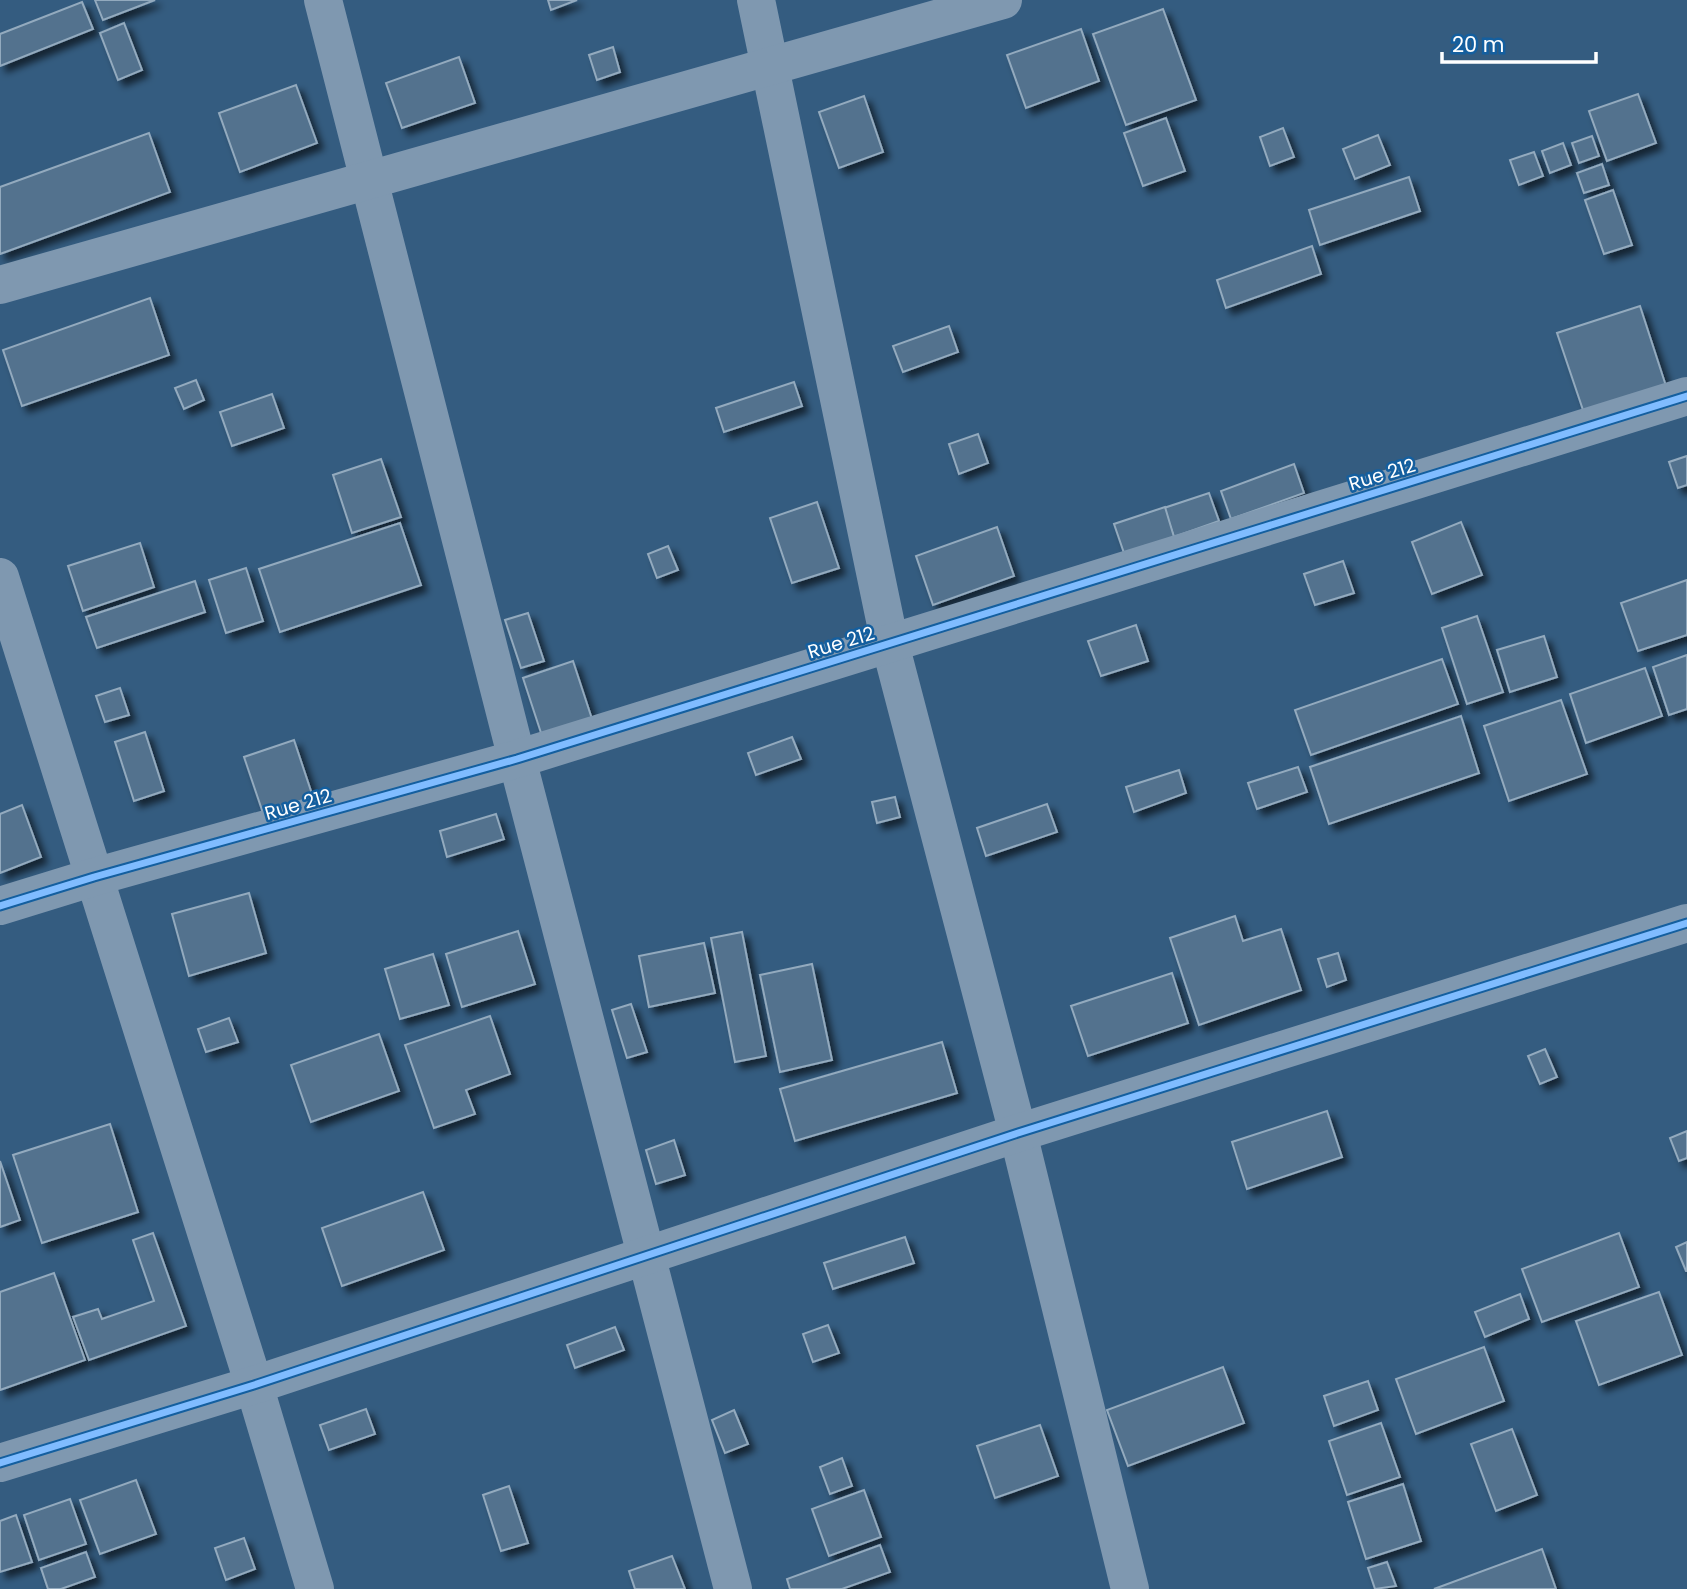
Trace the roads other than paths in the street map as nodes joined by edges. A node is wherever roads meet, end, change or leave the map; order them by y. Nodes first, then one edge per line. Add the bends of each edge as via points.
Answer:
1 (323, 0) edge
2 (756, 0) edge
3 (1003, 0) edge
4 (770, 67) junction
5 (369, 179) junction
6 (0, 285) edge
7 (1687, 396) edge
8 (0, 577) edge
9 (890, 644) junction
10 (517, 759) junction
11 (94, 877) junction
12 (0, 906) edge
13 (1687, 923) edge
14 (1018, 1133) junction
15 (647, 1255) junction
16 (254, 1385) junction
17 (0, 1463) edge
18 (315, 1589) edge
19 (733, 1589) edge
20 (1130, 1589) edge

1 - 5 street
2 - 4 street
3 - 4 street
4 - 5 street
4 - 9 street
5 - 6 street
5 - 10 street
7 - 9 street, Rue 212
8 - 11 street
9 - 10 street, Rue 212
9 - 14 street
10 - 11 street, Rue 212
10 - 15 street
11 - 12 street, Rue 212
11 - 16 street
13 - 14 street
14 - 15 street
14 - 20 street
15 - 16 street
15 - 19 street
16 - 17 street
16 - 18 street

